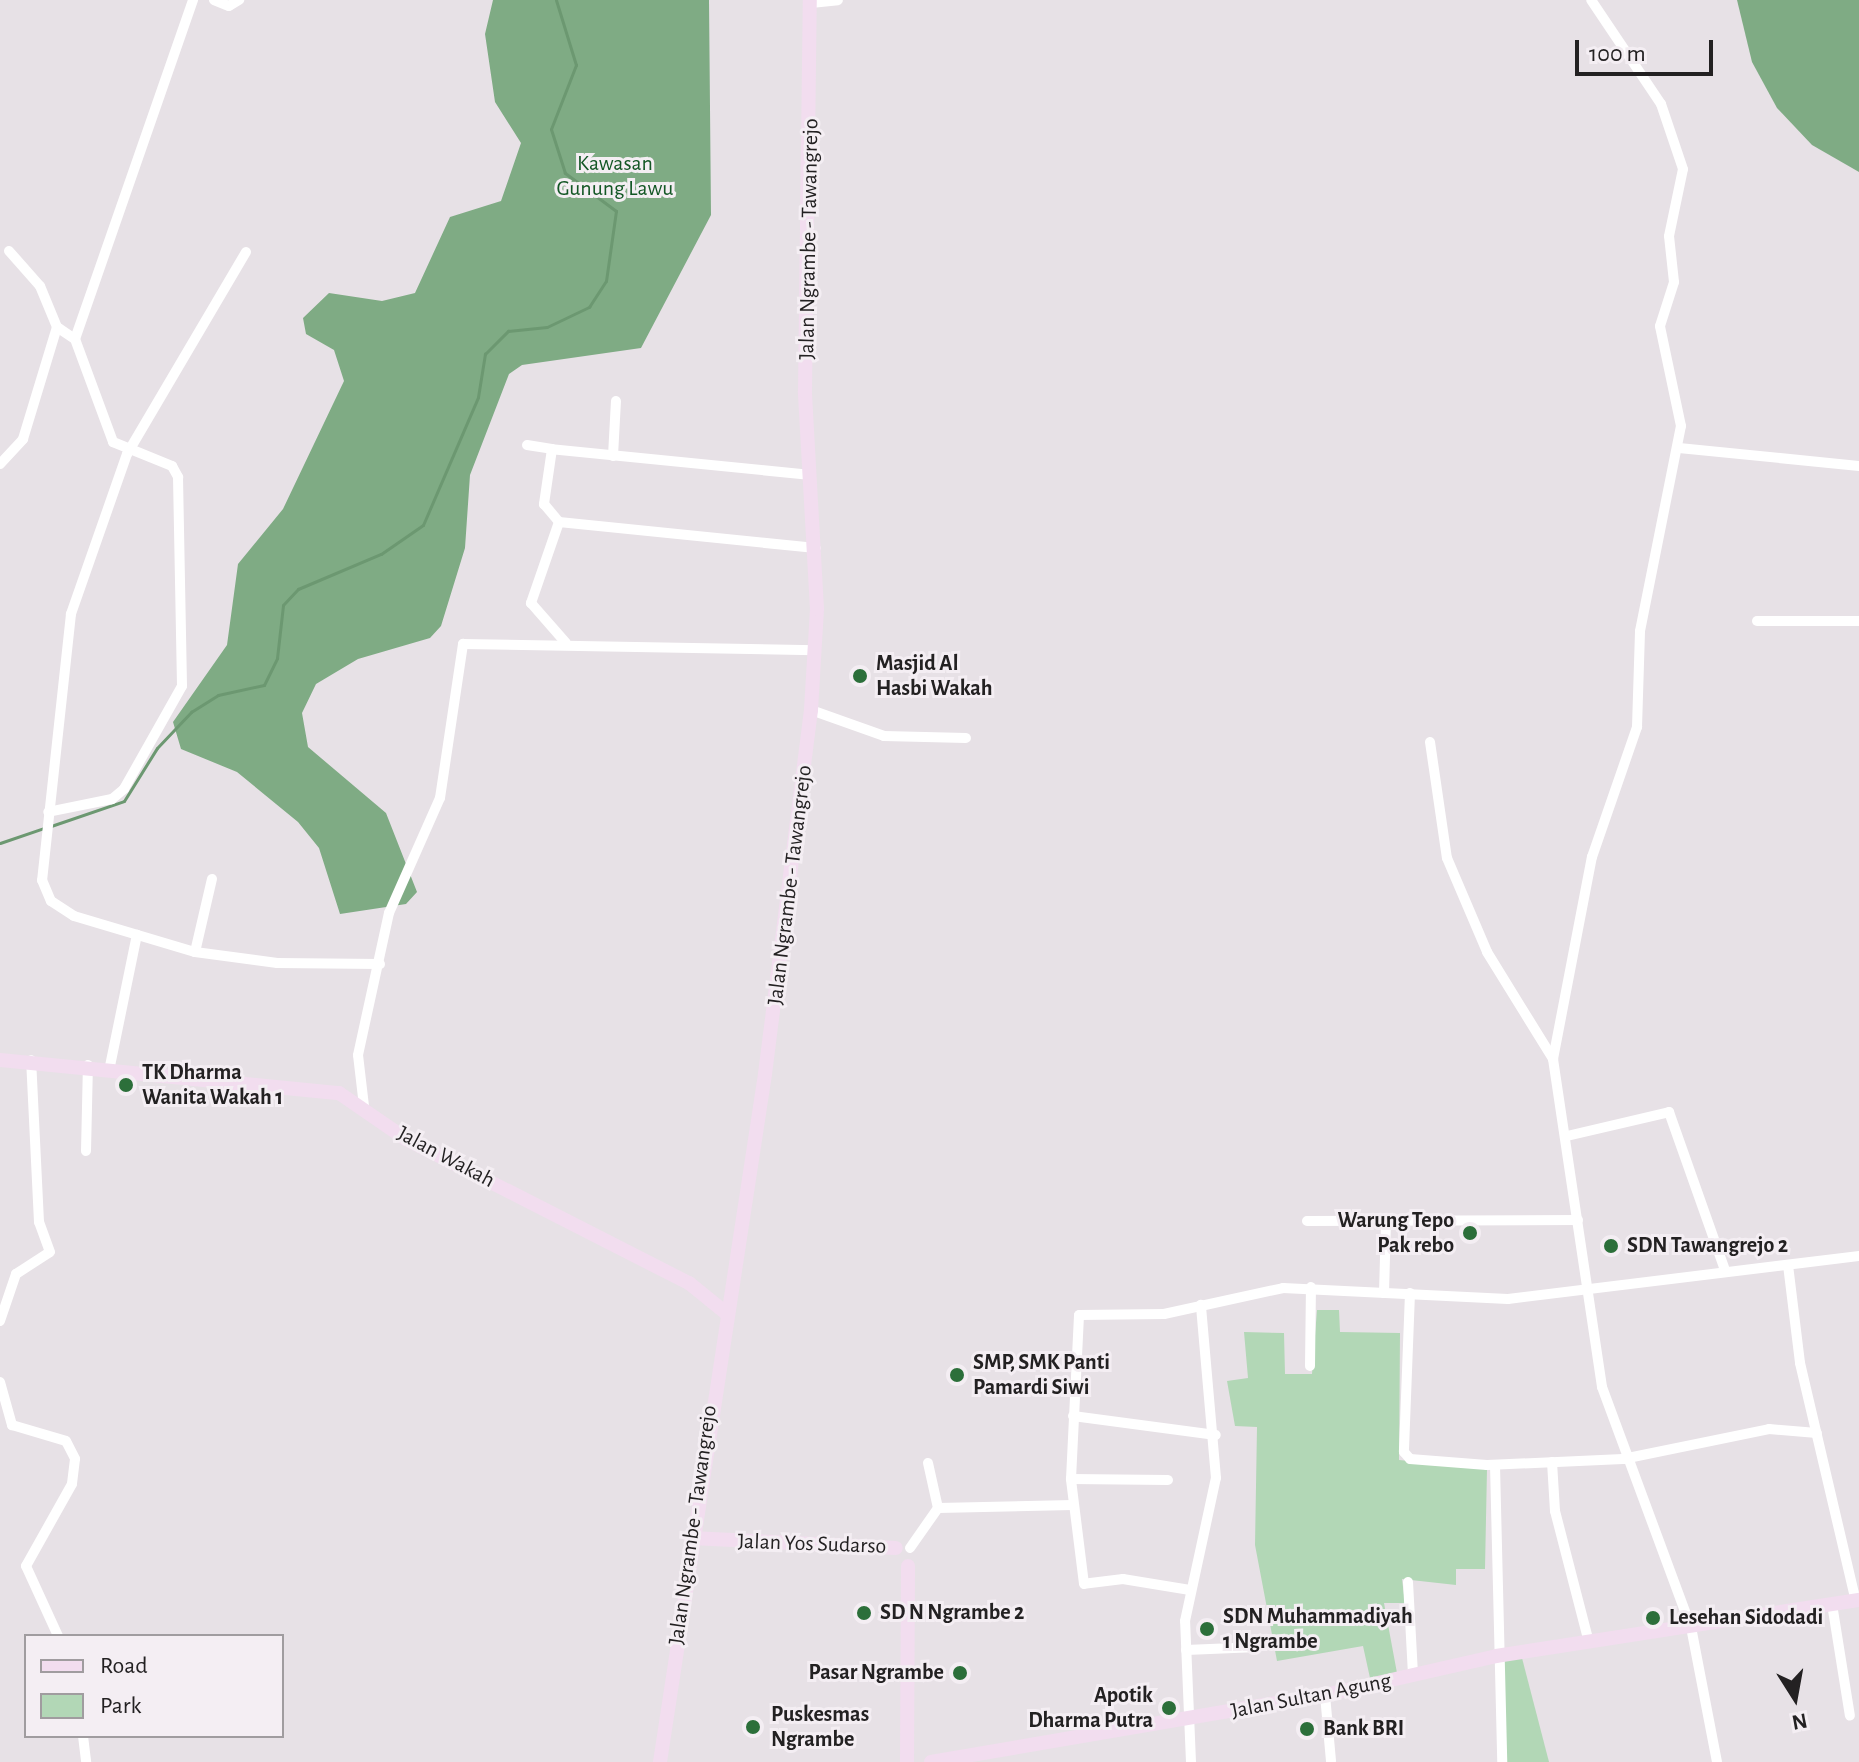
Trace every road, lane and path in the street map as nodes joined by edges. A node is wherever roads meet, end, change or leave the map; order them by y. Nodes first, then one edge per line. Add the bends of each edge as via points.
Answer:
1 (193, 0) edge
2 (214, 0) edge
3 (239, 0) edge
4 (838, 0) edge
5 (1591, 0) edge
6 (810, 2) edge
7 (9, 251) dead end
8 (246, 252) dead end
9 (57, 327) junction
10 (75, 339) junction
11 (616, 401) dead end
12 (527, 445) dead end
13 (1679, 448) junction
14 (552, 449) junction
15 (127, 454) junction
16 (613, 456) junction
17 (0, 464) edge
18 (1859, 466) edge
19 (811, 475) junction
20 (559, 522) junction
21 (816, 548) junction
22 (1757, 621) dead end
23 (1859, 621) edge
24 (566, 643) junction
25 (816, 650) junction
26 (811, 710) junction
27 (966, 738) dead end
28 (1430, 742) dead end
29 (47, 816) junction
30 (212, 879) dead end
31 (137, 935) junction
32 (195, 952) junction
33 (380, 964) junction
34 (1553, 1059) junction
35 (0, 1060) edge
36 (31, 1060) junction
37 (88, 1063) junction
38 (110, 1066) junction
39 (364, 1106) junction
40 (1567, 1136) junction
41 (86, 1151) dead end
42 (1578, 1220) junction
43 (1307, 1221) dead end
44 (1386, 1223) junction
45 (1859, 1256) edge
46 (1788, 1265) junction
47 (1725, 1270) junction
48 (1311, 1287) junction
49 (1586, 1287) junction
50 (1384, 1293) junction
51 (1410, 1293) junction
52 (1201, 1305) junction
53 (726, 1313) junction
54 (0, 1321) edge
55 (1310, 1366) dead end
56 (0, 1382) edge
57 (1073, 1416) junction
58 (1817, 1433) junction
59 (1216, 1435) junction
60 (1623, 1459) junction
61 (1552, 1462) junction
62 (928, 1463) dead end
63 (1495, 1465) junction
64 (1071, 1479) junction
65 (1168, 1480) dead end
66 (1073, 1505) junction
67 (938, 1508) junction
68 (691, 1538) junction
69 (903, 1548) junction
70 (908, 1566) joint
71 (1408, 1582) dead end
72 (1190, 1590) junction
73 (1857, 1600) edge
74 (1832, 1604) junction
75 (1691, 1627) junction
76 (57, 1634) edge
77 (1589, 1642) junction
78 (1258, 1647) dead end
79 (1186, 1650) junction
80 (1496, 1656) junction
81 (1413, 1674) junction
82 (1325, 1695) junction
83 (1850, 1716) dead end
84 (1191, 1719) junction
85 (83, 1738) edge
86 (1331, 1761) edge
87 (86, 1762) edge
88 (660, 1762) edge
89 (907, 1762) edge
90 (931, 1762) edge
91 (1191, 1762) edge
92 (1502, 1762) edge
93 (1717, 1762) edge

1 - 10 street
2 - 3 street via 229,6
4 - 6 street
5 - 13 street via 1661,104 1683,169 1669,236 1674,282 1660,326 1680,395
6 - 19 main road, Jalan Ngrambe - Tawangrejo via 805,391
7 - 9 street via 40,286
8 - 15 street
9 - 10 street
9 - 17 street via 23,439
10 - 15 street via 113,442
11 - 16 street
12 - 14 street
13 - 18 street
13 - 34 street via 1640,631 1637,727 1592,857
14 - 16 street
14 - 20 street via 544,504
15 - 29 street via 71,614
15 - 29 street via 172,466 178,477 184,679 124,789 112,799
16 - 19 street
19 - 21 main road, Jalan Ngrambe - Tawangrejo
20 - 21 street
20 - 24 street via 531,603
21 - 25 main road, Jalan Ngrambe - Tawangrejo
22 - 23 street
24 - 25 street
24 - 33 street via 470,642 459,650 440,798 389,913
25 - 26 main road, Jalan Ngrambe - Tawangrejo
26 - 27 street via 884,736
26 - 53 main road, Jalan Ngrambe - Tawangrejo via 788,918
28 - 34 street via 1447,858 1487,952
29 - 31 street via 42,880 51,901 92,924
30 - 32 street
31 - 32 street
31 - 38 street
32 - 33 street via 277,963
33 - 39 street via 358,1055
34 - 40 street
35 - 36 main road, Jalan Wakah
36 - 37 main road, Jalan Wakah
36 - 54 street via 39,1222 50,1252 16,1274
37 - 38 main road, Jalan Wakah
37 - 41 street
38 - 39 main road, Jalan Wakah via 316,1087
39 - 53 main road, Jalan Wakah via 406,1139 689,1283
40 - 42 street
40 - 47 street via 1669,1112
42 - 44 street
42 - 49 street
43 - 44 street
44 - 50 street
45 - 46 street
46 - 47 street
46 - 58 street
47 - 49 street
48 - 50 street
48 - 52 street
48 - 55 street
49 - 51 street via 1508,1299
49 - 60 street via 1602,1387
50 - 51 street
51 - 63 street via 1404,1452 1410,1459
52 - 57 street via 1164,1314 1079,1315
52 - 59 street
53 - 68 main road, Jalan Ngrambe - Tawangrejo
56 - 76 street via 12,1425 66,1441 75,1459 72,1484 26,1566
57 - 59 street
57 - 64 street
58 - 60 street via 1769,1429
58 - 73 street
59 - 72 street via 1214,1509
60 - 61 street
60 - 75 street
61 - 63 street
61 - 77 street via 1555,1511
62 - 67 street
63 - 80 street
64 - 65 street
64 - 66 street
66 - 67 street
66 - 72 street via 1084,1584 1123,1579
67 - 69 street
68 - 69 main road, Jalan Yos Sudarso
68 - 88 main road, Jalan Ngrambe - Tawangrejo
69 - 70 street, Jalan Yos Sudarso
70 - 89 main road, Jalan Yos Sudarso
71 - 81 street
72 - 79 street
73 - 74 main road, Jalan Sultan Agung
74 - 75 main road, Jalan Sultan Agung
74 - 83 street
75 - 77 main road, Jalan Sultan Agung
75 - 93 street
77 - 80 main road, Jalan Sultan Agung
78 - 79 street
79 - 84 street
80 - 81 main road, Jalan Sultan Agung
80 - 92 street
81 - 82 main road, Jalan Sultan Agung
82 - 84 main road, Jalan Sultan Agung
82 - 86 street
84 - 90 main road, Jalan Sultan Agung
84 - 91 street
85 - 87 street

